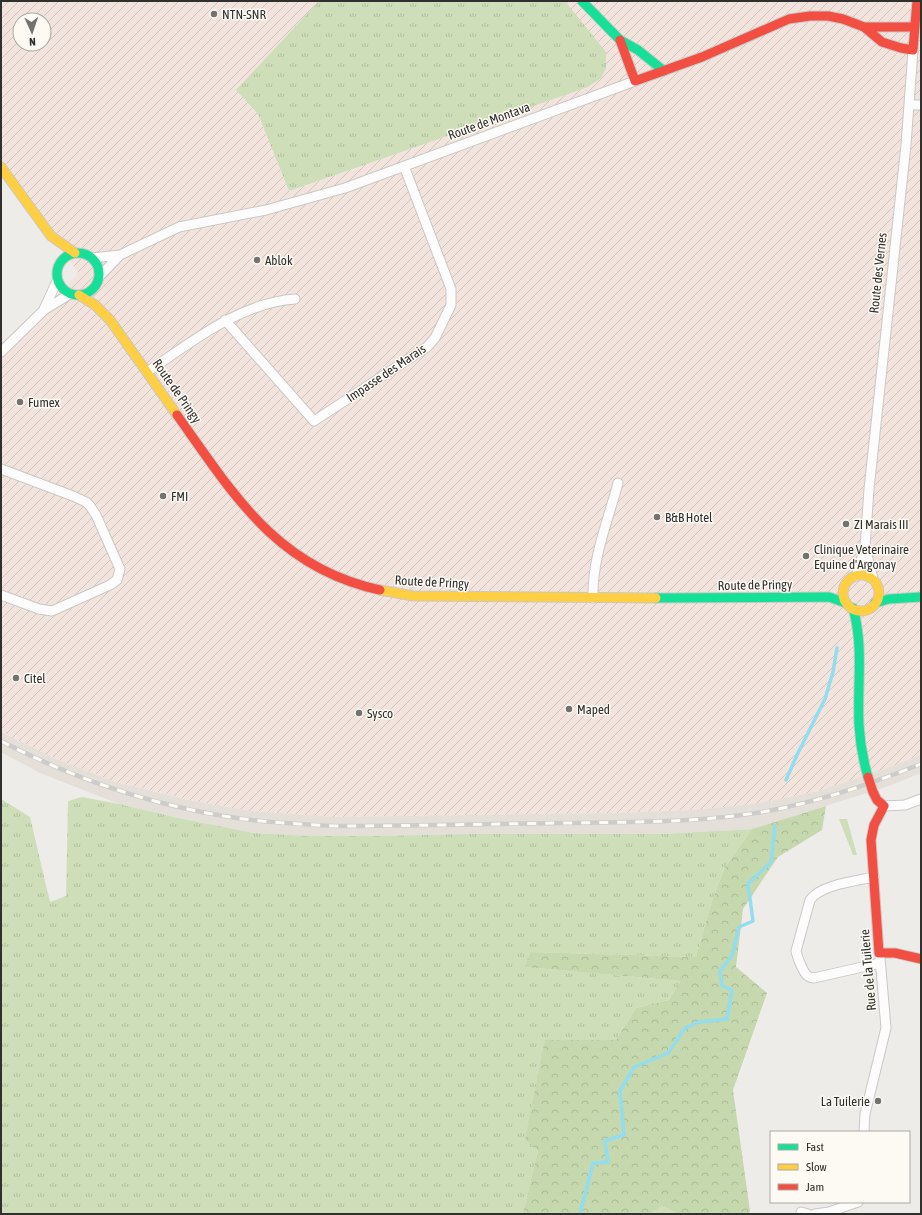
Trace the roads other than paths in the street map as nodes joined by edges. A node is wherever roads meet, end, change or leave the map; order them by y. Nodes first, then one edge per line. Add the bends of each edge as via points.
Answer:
1 (582, 1) edge
2 (917, 1) edge
3 (864, 27) junction
4 (915, 27) junction
5 (620, 40) junction
6 (913, 50) junction
7 (664, 71) junction
8 (635, 81) junction
9 (909, 104) junction
10 (921, 105) edge
11 (404, 166) junction
12 (1, 167) edge
13 (51, 236) junction
14 (74, 253) junction
15 (57, 255) junction
16 (120, 255) junction
17 (92, 258) junction
18 (99, 277) junction
19 (57, 281) junction
20 (98, 293) junction
21 (70, 294) junction
22 (80, 295) junction
23 (295, 299) dead end
24 (44, 310) junction
25 (110, 320) junction
26 (225, 320) junction
27 (1, 352) edge
28 (147, 372) junction
29 (1, 469) edge
30 (618, 483) dead end
31 (865, 547) junction
32 (856, 576) junction
33 (875, 583) junction
34 (845, 585) junction
35 (921, 590) edge
36 (1, 595) edge
37 (829, 597) junction
38 (921, 597) edge
39 (593, 598) junction
40 (849, 605) junction
41 (872, 606) junction
42 (860, 645) junction
43 (921, 799) edge
44 (884, 806) junction
45 (874, 877) junction
46 (879, 953) junction
47 (921, 959) edge
48 (880, 963) junction
49 (864, 1131) edge
50 (855, 1203) edge
51 (815, 1214) edge

1 - 5 street
2 - 4 street, Route des Vernes
3 - 4 street, Route de Montava
3 - 6 street, Route de Montava via 882,42
3 - 7 street, Route de Montava via 828,16 789,19
4 - 6 street, Route des Vernes
5 - 7 street via 638,50
5 - 8 street
6 - 9 street, Route des Vernes
7 - 8 street, Route de Montava
8 - 11 street, Route de Montava
9 - 10 street
9 - 31 street, Route des Vernes via 868,489
11 - 16 street, Route de Montava via 345,188 266,210 179,227
11 - 26 street, Impasse des Marais via 451,289 451,305 435,338 426,347 314,421
12 - 13 street
13 - 14 street
13 - 15 street
14 - 15 street via 66,256
14 - 17 street
15 - 19 street
16 - 17 street, Route de Montava
16 - 18 street, Route de Montava
17 - 18 street via 98,266
18 - 20 street
19 - 21 street
19 - 24 street
20 - 22 street via 88,292
20 - 25 street, Route de Pringy
21 - 22 street
21 - 24 street
22 - 25 street, Route de Pringy via 95,304
23 - 26 street via 260,306
24 - 27 street
25 - 28 street, Route de Pringy
26 - 28 street
28 - 39 street, Route de Pringy via 249,513 268,532 310,564 362,586 414,596
29 - 36 street via 86,502 96,515 120,569 117,580 110,585 52,611
30 - 39 street via 592,580
31 - 32 street, Route des Vernes
31 - 33 street, Route des Vernes
32 - 33 street via 865,575
32 - 34 street
33 - 35 street via 899,592
33 - 41 street via 879,594
34 - 37 street
34 - 40 street via 843,594
37 - 39 street, Route de Pringy
37 - 40 street, Route de Pringy
38 - 41 street via 889,599
40 - 41 street via 861,610
40 - 42 street via 856,622
41 - 42 street via 864,623
42 - 44 street, bridge via 859,725 863,758 873,792
43 - 44 street via 905,805
44 - 45 street, Rue de la Tuilerie via 872,834
45 - 46 street, Rue de la Tuilerie
45 - 48 street via 840,885 812,896 796,951 806,974 814,978
46 - 47 street via 894,953
46 - 48 street, Rue de la Tuilerie
48 - 49 street, Rue de la Tuilerie via 886,1028 865,1114
50 - 51 street

